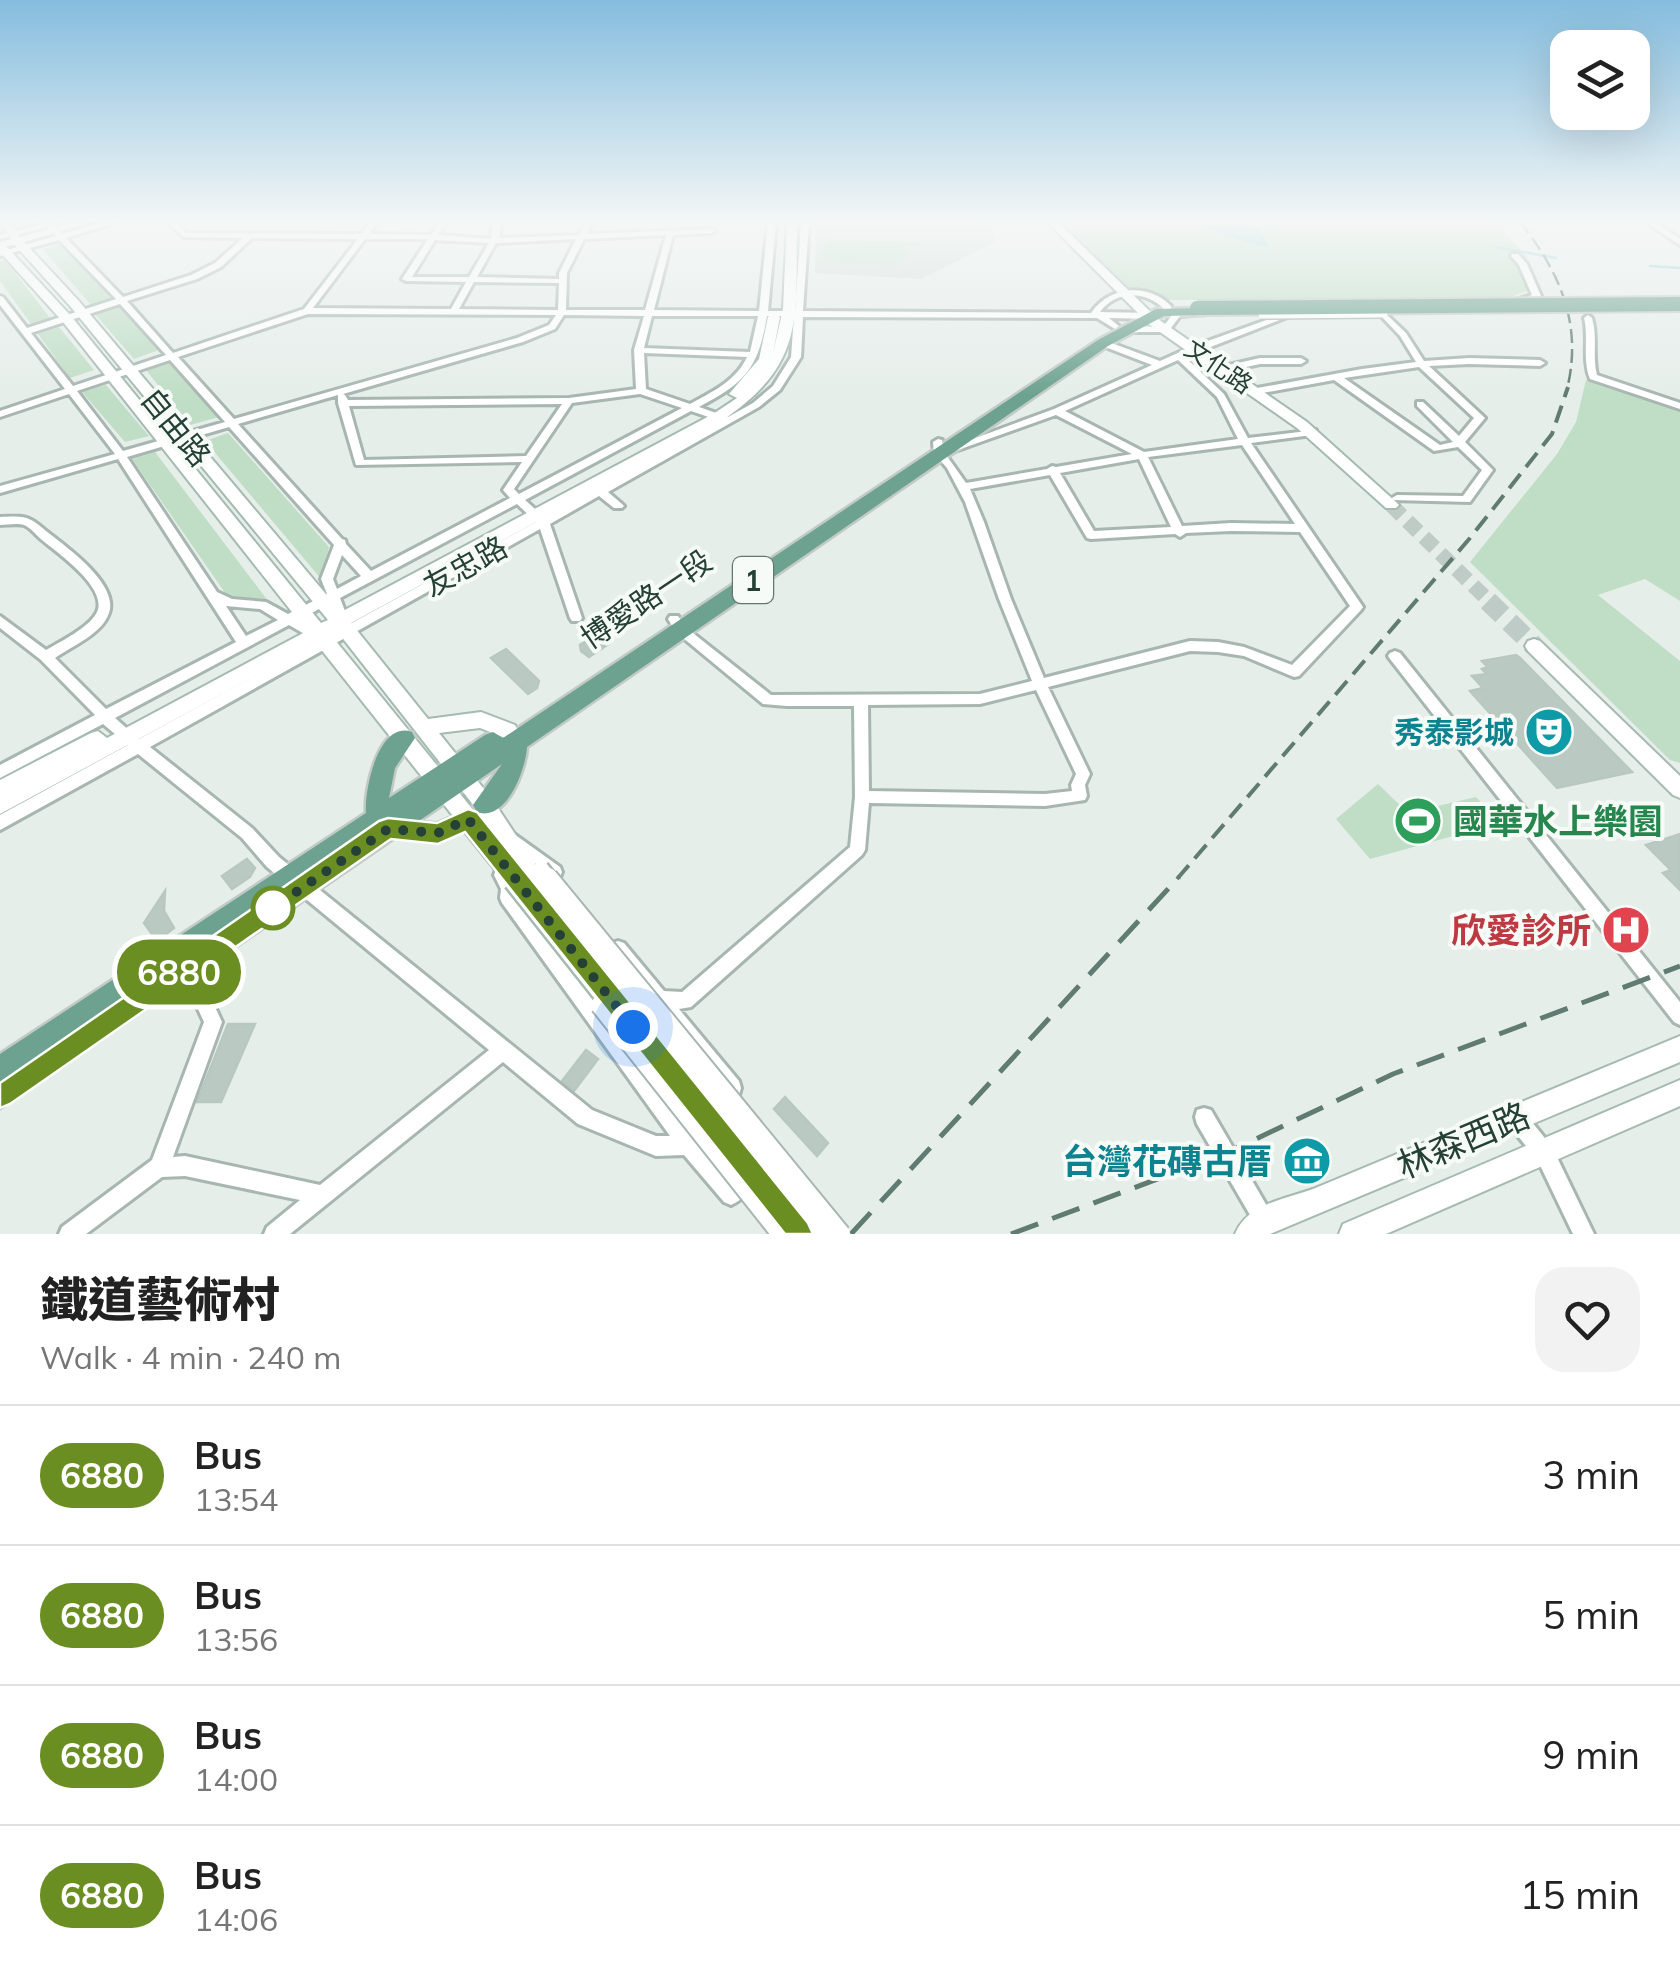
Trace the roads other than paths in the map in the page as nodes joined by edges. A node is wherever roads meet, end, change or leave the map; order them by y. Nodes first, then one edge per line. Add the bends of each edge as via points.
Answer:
1 (29, 280) edge
2 (52, 280) edge
3 (102, 280) edge
4 (179, 280) edge
5 (329, 280) edge
6 (444, 280) edge
7 (470, 280) junction
8 (562, 280) joint
9 (657, 280) edge
10 (778, 280) edge
11 (782, 280) edge
12 (785, 280) edge
13 (789, 280) edge
14 (1108, 280) edge
15 (1530, 280) edge
16 (1120, 292) junction
17 (0, 299) edge
18 (1524, 299) dead end
19 (122, 301) junction
20 (1680, 306) edge
21 (1189, 309) junction
22 (306, 311) junction
23 (454, 312) junction
24 (562, 312) junction
25 (648, 312) junction
26 (781, 312) junction
27 (1094, 313) junction
28 (83, 314) junction
29 (1286, 316) dead end
30 (1384, 316) dead end
31 (1588, 318) dead end
32 (66, 319) junction
33 (1128, 323) junction
34 (1165, 330) junction
35 (26, 331) junction
36 (1194, 349) junction
37 (639, 350) junction
38 (753, 355) junction
39 (172, 356) junction
40 (1180, 356) junction
41 (1302, 360) dead end
42 (1160, 364) junction
43 (1540, 364) dead end
44 (1422, 366) junction
45 (1223, 369) junction
46 (129, 370) junction
47 (112, 376) junction
48 (1336, 377) junction
49 (69, 391) junction
50 (1257, 391) junction
51 (641, 392) junction
52 (342, 398) junction
53 (569, 401) junction
54 (1420, 404) dead end
55 (1680, 406) edge
56 (1057, 412) junction
57 (0, 414) edge
58 (712, 415) junction
59 (233, 424) junction
60 (1312, 432) junction
61 (185, 437) junction
62 (166, 442) junction
63 (1245, 442) junction
64 (1458, 444) junction
65 (939, 448) junction
66 (122, 455) junction
67 (1142, 455) junction
68 (528, 459) junction
69 (1052, 469) junction
70 (962, 487) junction
71 (0, 490) edge
72 (601, 492) junction
73 (1394, 502) joint
74 (618, 506) dead end
75 (530, 511) junction
76 (0, 521) edge
77 (1302, 528) junction
78 (1180, 533) junction
79 (341, 543) junction
80 (369, 577) junction
81 (216, 595) junction
82 (576, 618) dead end
83 (322, 620) junction
84 (0, 621) edge
85 (677, 624) junction
86 (244, 644) junction
87 (1534, 646) tunnel mouth
88 (46, 656) junction
89 (1395, 656) dead end
90 (1040, 686) junction
91 (861, 701) junction
92 (122, 732) junction
93 (414, 732) junction
94 (512, 736) junction
95 (0, 772) edge
96 (449, 778) junction
97 (1680, 789) edge
98 (0, 790) edge
99 (862, 797) junction
100 (0, 806) edge
101 (477, 812) junction
102 (0, 823) edge
103 (383, 823) junction
104 (493, 836) junction
105 (524, 878) junction
106 (298, 881) junction
107 (188, 966) junction
108 (662, 1000) junction
109 (1680, 1016) edge
110 (1680, 1049) edge
111 (502, 1051) junction
112 (0, 1070) edge
113 (0, 1093) edge
114 (1680, 1093) edge
115 (1204, 1117) dead end
116 (1516, 1118) junction
117 (688, 1145) junction
118 (1545, 1154) junction
119 (158, 1167) junction
120 (322, 1195) junction
121 (1261, 1229) edge
122 (69, 1234) edge
123 (274, 1234) edge
124 (781, 1234) edge
125 (797, 1234) edge
126 (819, 1234) edge
127 (840, 1234) edge
128 (1352, 1234) edge
129 (1584, 1234) edge

1 - 32 street, 自由路
2 - 28 street, 自由路
3 - 19 street, 自由路
4 - 19 street
5 - 22 street
6 - 7 street
7 - 8 street
7 - 23 street
8 - 24 street
9 - 25 street
10 - 26 street, 友忠路
11 - 26 street, 友忠路
12 - 26 street, 友忠路
13 - 26 street, 友忠路
14 - 16 street, 文化路
15 - 18 street via 1537,296
16 - 21 street
16 - 27 street
16 - 33 street, 文化路
17 - 35 street, 自由路
19 - 28 street
19 - 39 street, 自由路
20 - 21 main road, 1, bridge
21 - 33 main road, 博愛路一段 / 1
21 - 34 street
22 - 23 street
22 - 39 street
23 - 24 street
24 - 25 street
24 - 52 street via 552,327 520,340
25 - 26 street
25 - 37 street
26 - 27 street
26 - 38 street, 友忠路
26 - 58 street, 友忠路 via 775,368 754,393
27 - 33 street
27 - 33 street
28 - 32 street
28 - 46 street, 自由路
29 - 36 street
30 - 44 street
31 - 55 street via 1593,377
32 - 35 street
32 - 47 street, 自由路
33 - 34 street, 文化路
33 - 34 street
33 - 42 street
33 - 65 main road, 博愛路一段 / 1
34 - 36 street, 文化路
35 - 49 street, 自由路
36 - 40 street
36 - 45 street, 文化路
37 - 38 street
37 - 51 street
38 - 58 street, 友忠路
39 - 46 street
39 - 59 street, 自由路
40 - 42 street
40 - 63 street via 1221,396
41 - 45 street
42 - 56 street
43 - 44 street via 1500,359
44 - 48 street
44 - 64 street via 1480,418
45 - 50 street, 文化路
46 - 47 street
46 - 61 street, 自由路
47 - 49 street
47 - 62 street, 自由路
48 - 50 street
48 - 64 street via 1438,449
49 - 57 street
49 - 66 street, 自由路
50 - 60 street, 文化路
51 - 53 street
51 - 58 street
52 - 53 street
52 - 59 street
52 - 68 street via 360,464
53 - 68 street
54 - 64 street
56 - 65 street
56 - 67 street
58 - 72 street, 友忠路
58 - 75 street, 友忠路
59 - 61 street
59 - 79 street, 自由路
60 - 63 street
60 - 73 street, 文化路
61 - 62 street
61 - 83 street, 自由路
62 - 66 street
62 - 83 street, 自由路
63 - 67 street
63 - 77 street
64 - 73 street via 1488,470 1466,500
65 - 70 street
65 - 85 main road, 博愛路一段 / 1
66 - 71 street
66 - 81 street, 自由路
67 - 69 street
67 - 78 street
68 - 75 street via 508,490
69 - 70 street
69 - 78 street via 1091,535
70 - 90 street
72 - 74 street
72 - 75 street, 友忠路
75 - 80 street, 友忠路
75 - 82 street
75 - 83 street, 友忠路
76 - 88 street via 26,521 102,585 102,616
77 - 78 street
77 - 90 street via 1357,608 1294,672 1247,650 1190,646
79 - 80 street, 自由路
79 - 83 street via 327,578
80 - 83 street, 友忠路
81 - 83 street
81 - 86 street, 自由路
83 - 86 street, 友忠路
83 - 92 street, 友忠路
83 - 93 street, 自由路
84 - 88 street
85 - 91 street via 768,700
85 - 94 main road, 博愛路一段 / 1
86 - 92 street, 友忠路
87 - 97 street
88 - 92 street
89 - 109 street
90 - 91 street via 980,699
90 - 99 street via 1083,774 1080,796
91 - 99 street
92 - 95 street, 友忠路
92 - 98 street, 友忠路
92 - 100 street, 友忠路
92 - 102 street, 友忠路
92 - 106 street
93 - 94 street via 481,720
93 - 96 street, 自由路
93 - 103 main road via 379,772
94 - 96 main road, 博愛路一段 / 1
94 - 101 main road via 516,762
96 - 101 street, 自由路
96 - 103 main road, 博愛路一段 / 1
99 - 108 street via 858,850 686,1001
101 - 103 street via 438,833
101 - 104 street, 自由路
103 - 106 main road, 博愛路一段 / 1
104 - 105 street, 自由路
104 - 108 street, 自由路 via 550,868
104 - 117 street, 自由路 via 508,898
105 - 124 street, bridge
105 - 125 street, bridge
105 - 126 street, bridge
105 - 127 street, bridge
106 - 107 main road, 1
106 - 111 street
106 - 112 main road, 1
107 - 113 main road, 1
107 - 119 street via 213,1022
108 - 117 street, 自由路 via 779,1145 731,1196
110 - 116 street, 林森西路
111 - 117 street via 586,1117 656,1146
111 - 120 street
114 - 118 street, 林森西路
115 - 121 street
116 - 118 street
116 - 121 street, 林森西路
118 - 128 street, 林森西路
118 - 129 street
119 - 120 street via 185,1166
119 - 122 street
120 - 123 street

